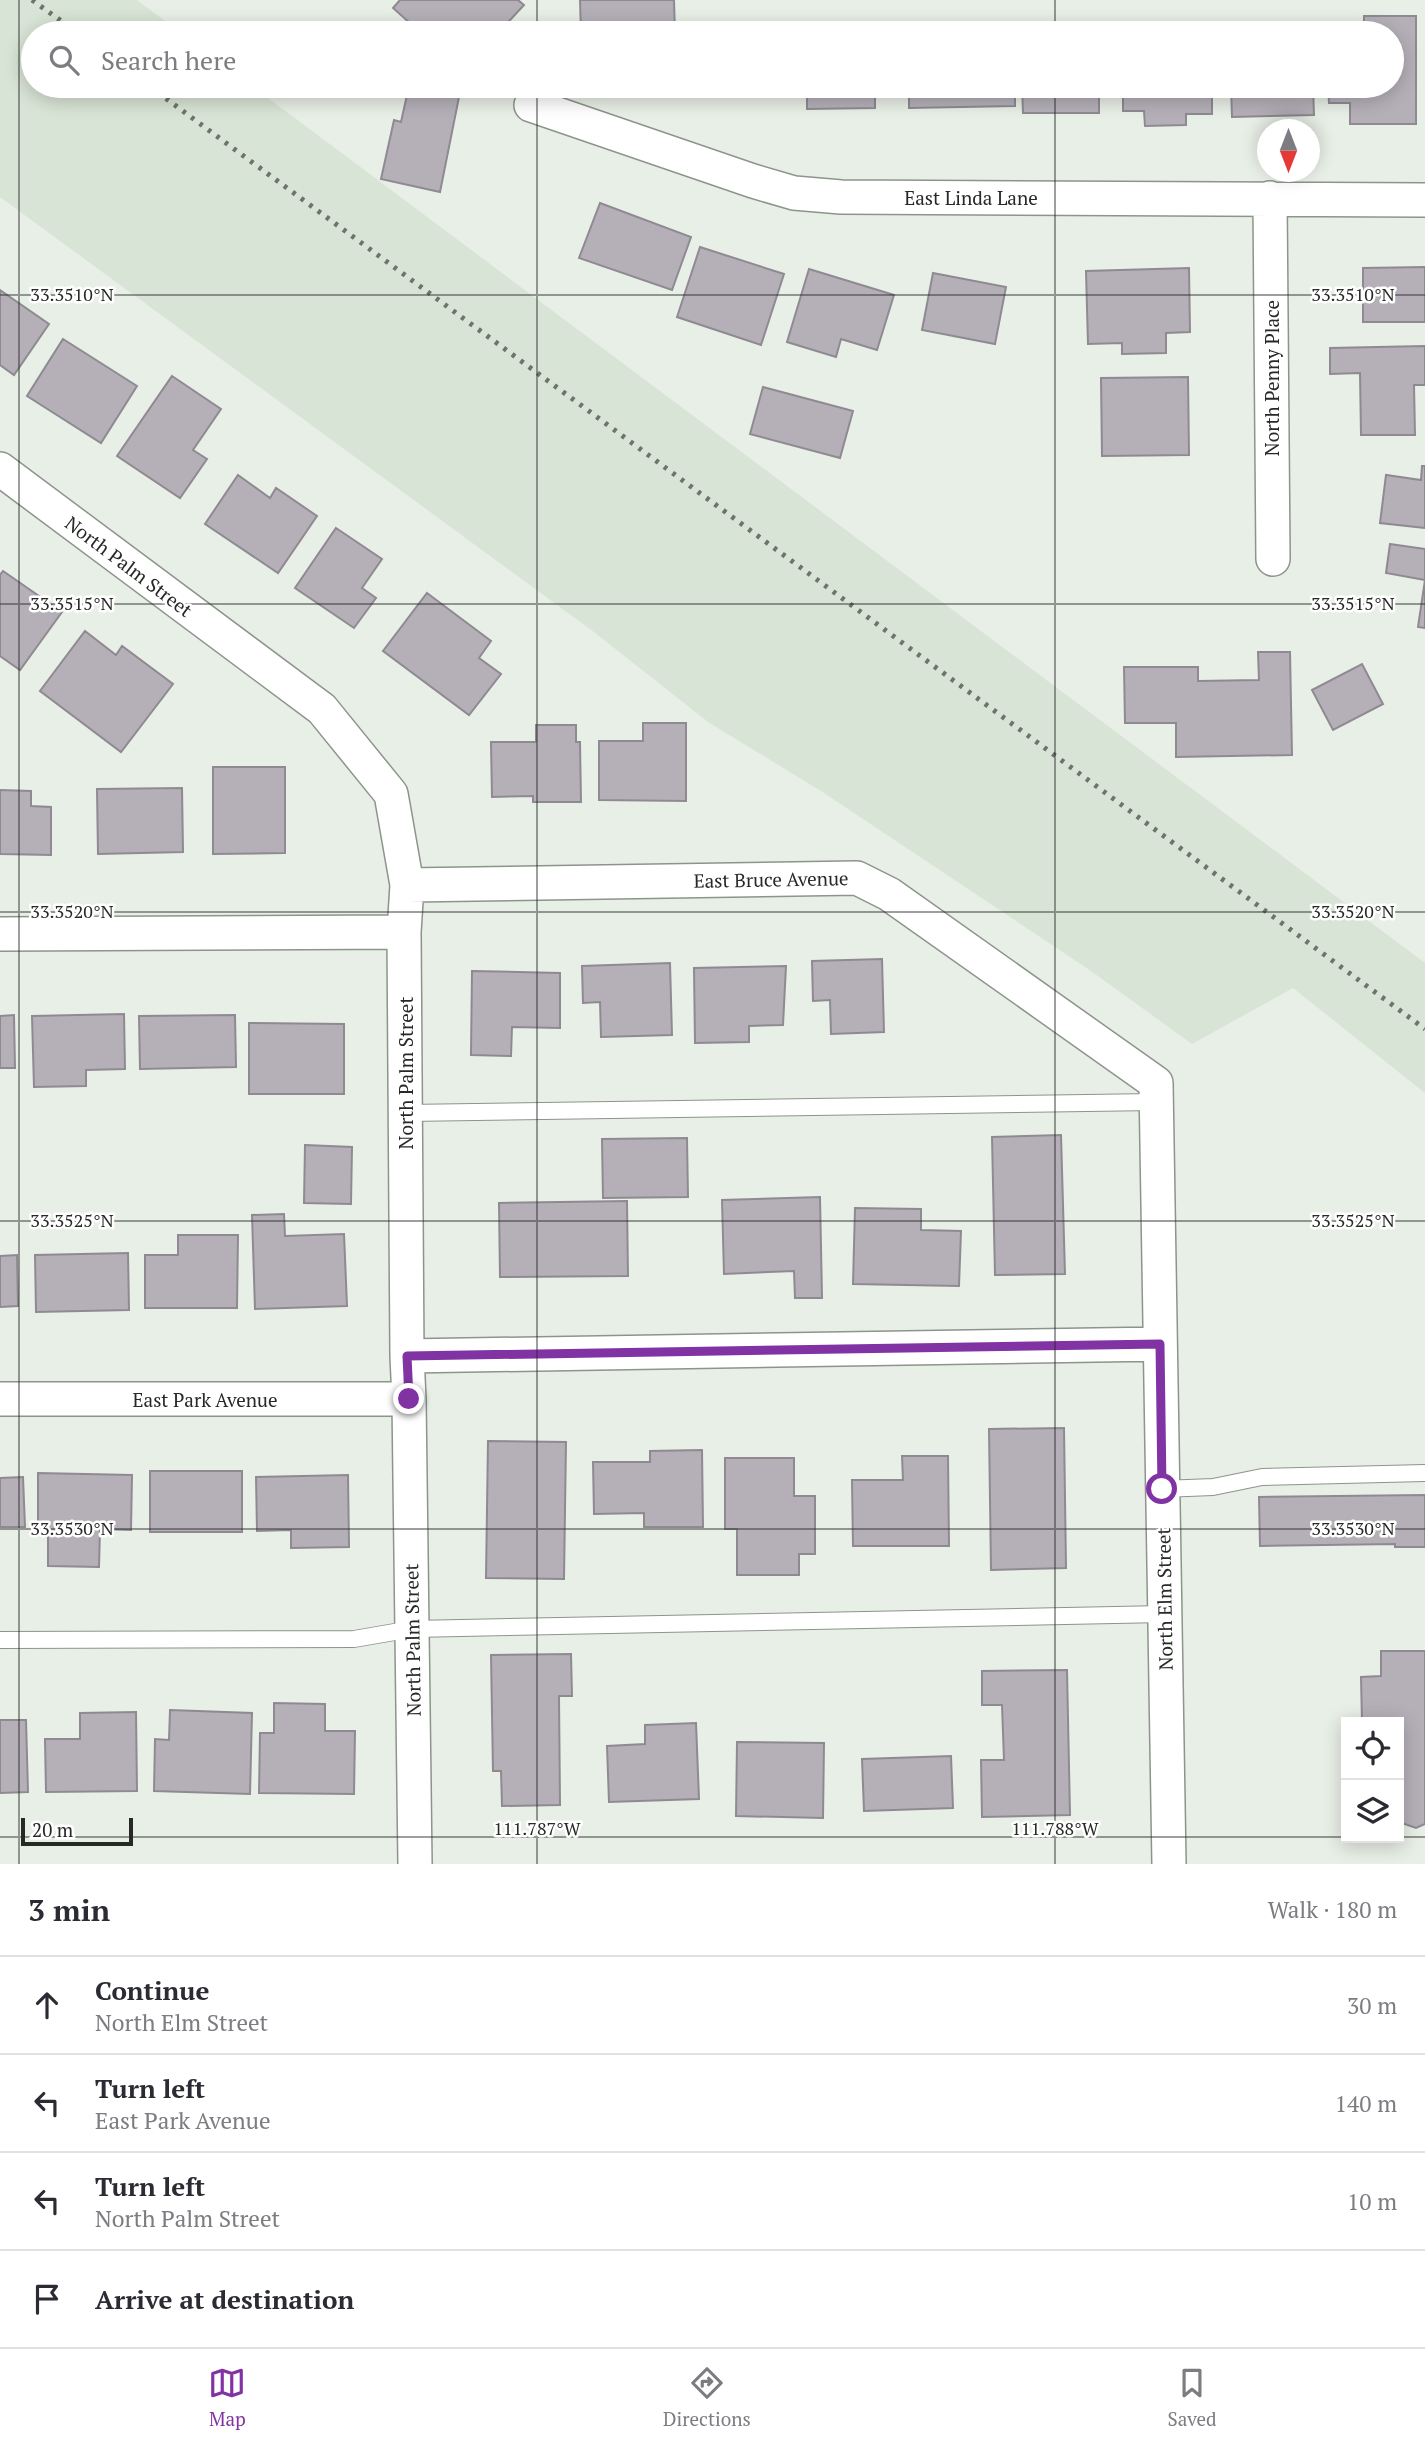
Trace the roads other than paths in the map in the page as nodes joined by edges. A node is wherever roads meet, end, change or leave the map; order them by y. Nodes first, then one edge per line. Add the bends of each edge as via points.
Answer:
1 (531, 105) dead end
2 (1270, 198) junction
3 (1425, 200) edge
4 (0, 470) edge
5 (1273, 559) dead end
6 (407, 885) junction
7 (404, 932) junction
8 (0, 934) edge
9 (1156, 1093) junction
10 (405, 1113) junction
11 (1160, 1344) junction
12 (407, 1356) junction
13 (0, 1399) edge
14 (409, 1399) junction
15 (1425, 1473) edge
16 (1162, 1489) junction
17 (1164, 1614) junction
18 (412, 1629) junction
19 (0, 1640) edge
20 (415, 1864) edge
21 (1168, 1864) edge

1 - 2 street, East Linda Lane via 794,193 841,197
2 - 3 street, East Linda Lane
2 - 5 street, North Penny Place
4 - 6 street, North Palm Street via 322,709 391,794
6 - 7 street, North Palm Street
6 - 9 street, East Bruce Avenue via 857,878 888,894
7 - 8 street
7 - 10 street, North Palm Street
9 - 10 lane
9 - 11 street, North Elm Street
10 - 12 street, North Palm Street
11 - 12 street
11 - 16 street, North Elm Street
12 - 14 street, North Palm Street
13 - 14 street, East Park Avenue
14 - 18 street, North Palm Street
15 - 16 lane via 1262,1477 1213,1487
16 - 17 street, North Elm Street
17 - 18 lane
17 - 21 street, North Elm Street
18 - 19 lane via 354,1639
18 - 20 street, North Palm Street

